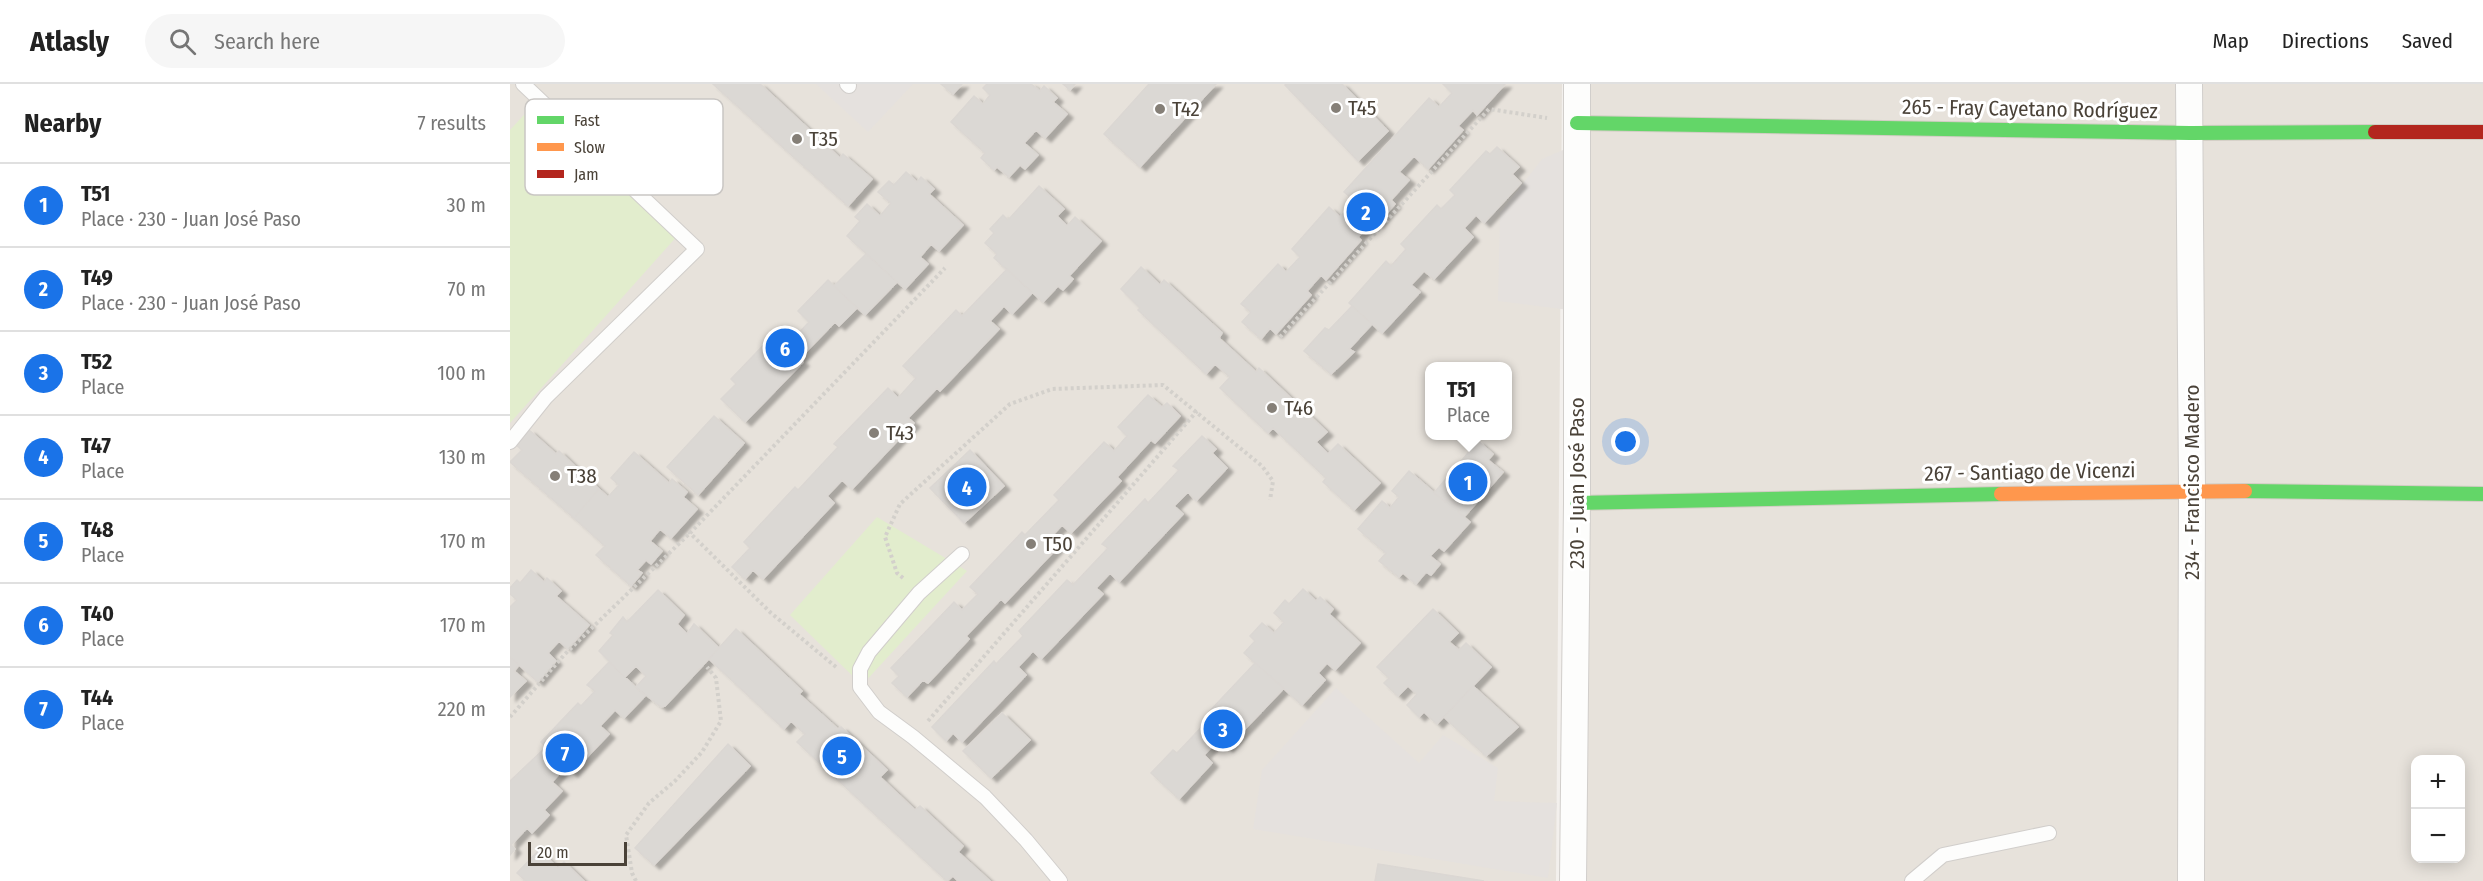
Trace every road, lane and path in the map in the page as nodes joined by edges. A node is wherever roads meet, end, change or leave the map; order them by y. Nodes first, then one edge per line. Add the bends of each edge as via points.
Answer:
1 (521, 84) edge
2 (1577, 84) edge
3 (2190, 84) edge
4 (510, 92) edge
5 (537, 99) edge
6 (1577, 123) junction
7 (2483, 132) edge
8 (2190, 133) junction
9 (639, 195) edge
10 (945, 268) dead end
11 (1280, 337) dead end
12 (1197, 411) junction
13 (510, 442) edge
14 (2192, 490) junction
15 (2483, 494) edge
16 (1270, 501) dead end
17 (1577, 502) junction
18 (690, 533) junction
19 (962, 554) dead end
20 (919, 593) junction
21 (707, 667) dead end
22 (860, 687) junction
23 (510, 717) edge
24 (913, 737) junction
25 (2049, 833) dead end
26 (636, 881) edge
27 (1060, 881) edge
28 (1573, 881) edge
29 (1912, 881) edge
30 (2192, 881) edge

1 - 4 lane
1 - 5 lane
2 - 6 street, 230 - Juan José Paso
3 - 8 street, 234 - Francisco Madero
6 - 8 street, 265 - Fray Cayetano Rodríguez
6 - 11 path via 1489,109
6 - 17 street, 230 - Juan José Paso
7 - 8 street, 265 - Fray Cayetano Rodríguez
8 - 14 street, 234 - Francisco Madero
9 - 13 lane via 697,249 546,397
10 - 18 path
12 - 16 path via 1262,466 1273,481
12 - 20 path via 1163,385 1052,389 1011,404 900,504 885,537 897,573
12 - 24 path
14 - 15 street, 267 - Santiago de Vicenzi
14 - 17 street, 267 - Santiago de Vicenzi
14 - 30 street, 234 - Francisco Madero
17 - 28 street, 230 - Juan José Paso
18 - 22 path via 771,613
18 - 23 path via 566,654
19 - 20 lane
20 - 22 lane via 870,651 860,669
21 - 26 path via 716,678 721,721 702,752 649,803 626,835
22 - 24 lane via 879,712
24 - 27 lane via 992,804
25 - 29 lane via 1943,855

